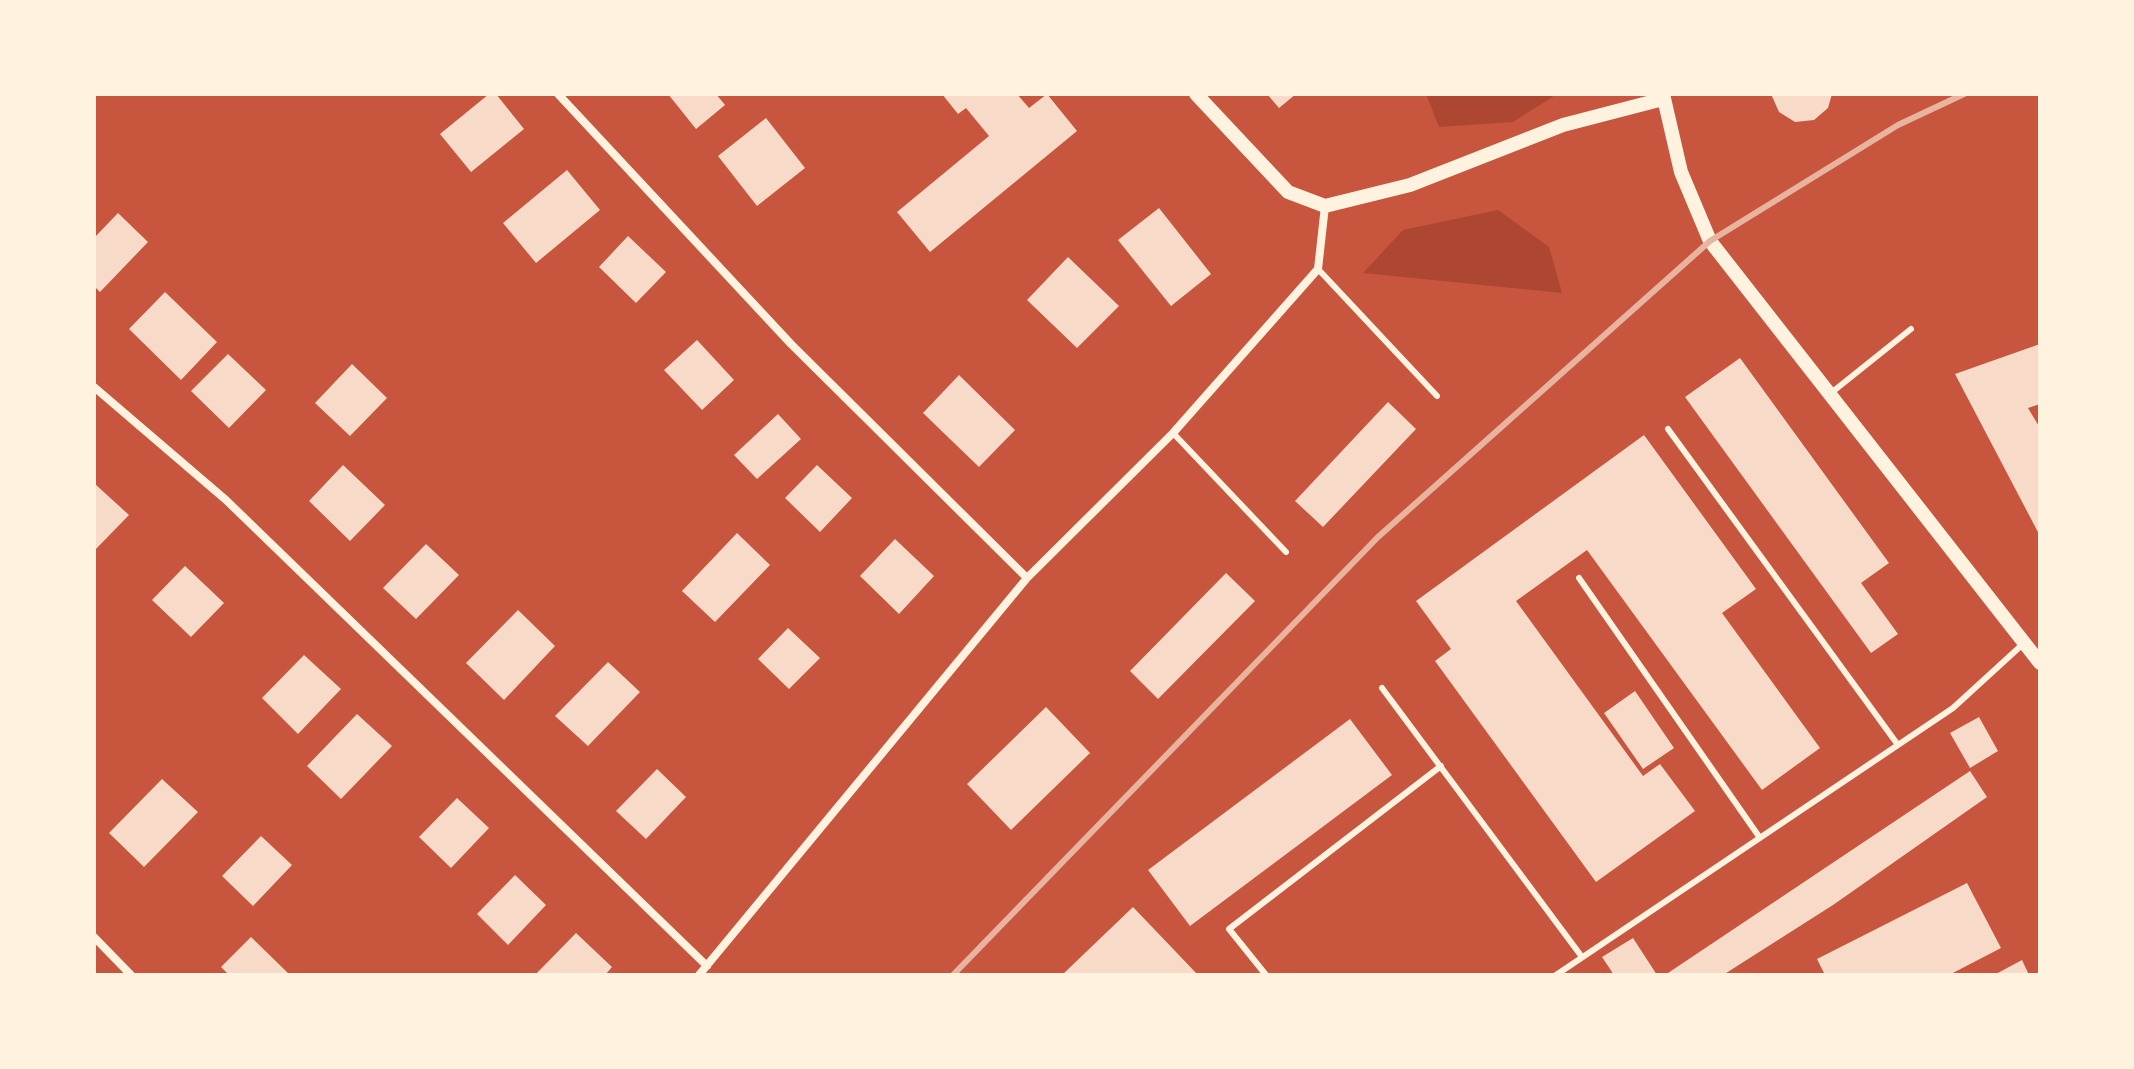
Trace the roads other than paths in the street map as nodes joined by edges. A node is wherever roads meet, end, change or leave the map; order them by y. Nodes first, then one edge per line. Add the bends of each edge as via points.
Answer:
1 (558, 94) edge
2 (1196, 94) edge
3 (1663, 96) edge
4 (1325, 206) junction
5 (1318, 269) junction
6 (1911, 329) dead end
7 (94, 387) edge
8 (1831, 393) junction
9 (1437, 396) dead end
10 (1668, 429) dead end
11 (1173, 433) junction
12 (1286, 552) dead end
13 (1027, 578) junction
14 (1579, 578) dead end
15 (2026, 642) junction
16 (2040, 663) edge
17 (1382, 688) dead end
18 (1898, 745) junction
19 (1441, 766) junction
20 (1760, 838) junction
21 (94, 937) edge
22 (1582, 957) junction
23 (707, 966) junction
24 (131, 975) edge
25 (699, 975) edge
26 (1266, 975) edge
27 (1556, 975) edge

1 - 13 street via 791,344
2 - 4 street via 1288,192
3 - 4 street via 1563,125 1410,185
3 - 8 street via 1681,172 1710,241
4 - 5 street
5 - 9 lane
5 - 11 street
6 - 8 lane
7 - 23 street via 226,500
8 - 15 street
10 - 18 lane
11 - 12 lane
11 - 13 street
13 - 23 street
14 - 20 lane
15 - 16 street
15 - 18 lane via 1953,708
17 - 19 lane
18 - 20 lane
19 - 22 lane
19 - 26 lane via 1229,929
20 - 22 lane
21 - 24 street
22 - 27 lane
23 - 25 street

